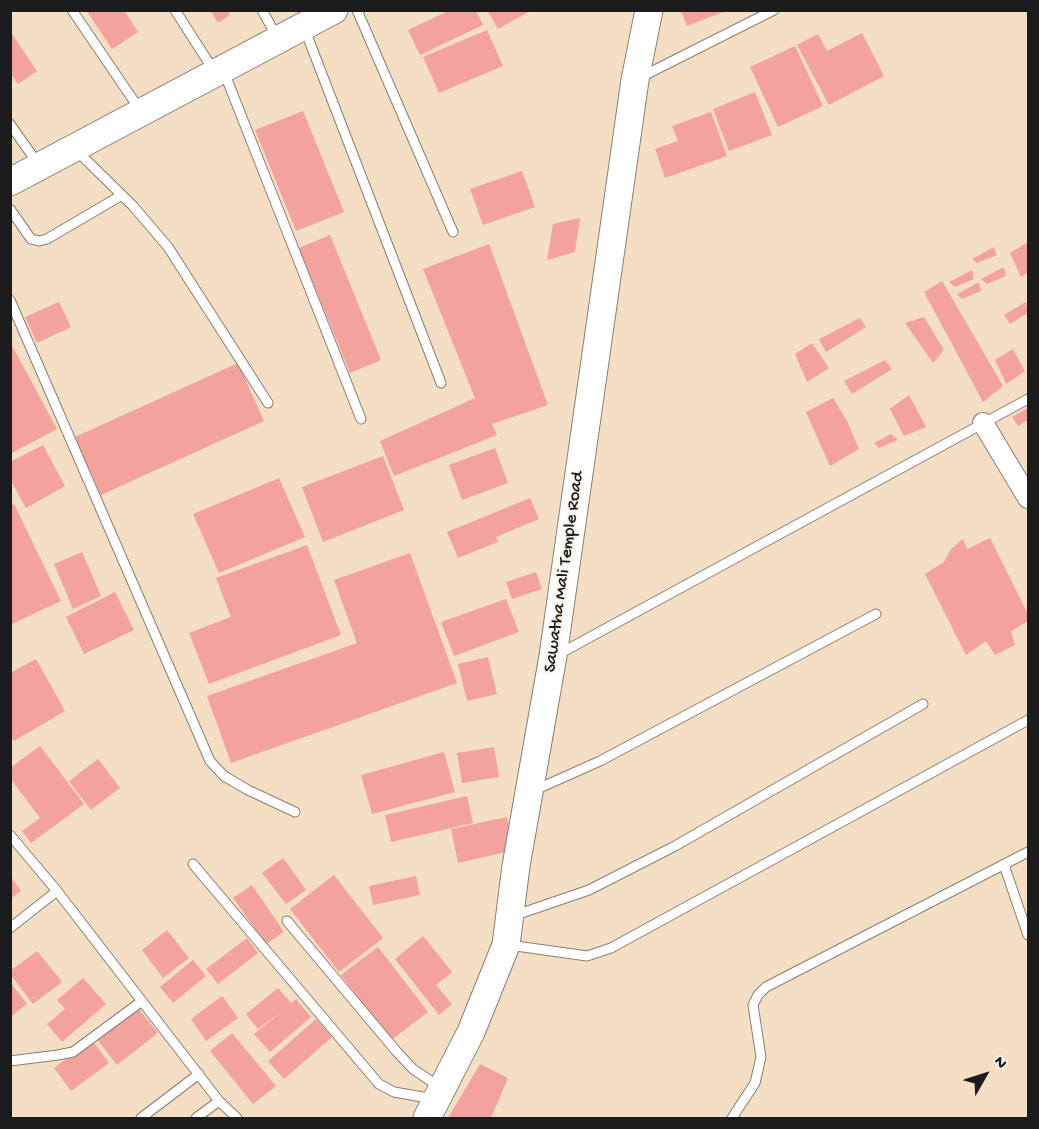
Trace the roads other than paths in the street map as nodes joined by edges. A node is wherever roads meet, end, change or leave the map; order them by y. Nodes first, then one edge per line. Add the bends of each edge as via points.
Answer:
1 (72, 10) edge
2 (175, 10) edge
3 (262, 10) edge
4 (334, 10) edge
5 (357, 10) edge
6 (649, 10) edge
7 (774, 10) edge
8 (303, 27) junction
9 (278, 40) junction
10 (219, 71) junction
11 (635, 80) junction
12 (141, 112) junction
13 (10, 124) edge
14 (74, 148) junction
15 (39, 166) junction
16 (10, 182) edge
17 (123, 195) junction
18 (10, 209) edge
19 (453, 232) dead end
20 (10, 300) edge
21 (441, 383) dead end
22 (1029, 399) edge
23 (268, 403) dead end
24 (361, 419) dead end
25 (983, 423) junction
26 (1029, 498) edge
27 (876, 614) dead end
28 (553, 656) junction
29 (923, 704) dead end
30 (1029, 720) edge
31 (529, 793) junction
32 (295, 812) dead end
33 (10, 835) edge
34 (1029, 852) edge
35 (193, 864) dead end
36 (1004, 865) junction
37 (57, 891) junction
38 (509, 917) junction
39 (287, 921) dead end
40 (10, 928) edge
41 (1029, 935) edge
42 (506, 945) junction
43 (142, 1000) junction
44 (10, 1061) edge
45 (198, 1074) junction
46 (219, 1101) junction
47 (436, 1102) edge
48 (141, 1119) edge
49 (196, 1119) edge
50 (237, 1119) edge
51 (732, 1119) edge

1 - 12 lane
2 - 10 lane
3 - 9 lane
4 - 8 street
5 - 19 lane
6 - 11 street, Sawatha Mali Temple Road
7 - 11 lane
8 - 9 street
8 - 21 lane
9 - 10 street
10 - 12 street
10 - 24 lane
11 - 28 street, Sawatha Mali Temple Road
12 - 14 street
13 - 15 lane
14 - 15 street
14 - 17 lane
15 - 16 street
17 - 18 lane via 39,241 31,239
17 - 23 lane via 168,247
20 - 32 lane via 210,761 224,776
22 - 25 lane
25 - 26 street
25 - 28 lane
27 - 31 lane via 600,761
28 - 31 street, Sawatha Mali Temple Road
29 - 38 lane via 675,846 564,900
30 - 42 lane via 611,948 587,956
31 - 38 street, Sawatha Mali Temple Road
33 - 37 lane
34 - 36 lane
35 - 47 lane via 379,1084 393,1092
36 - 41 lane
36 - 51 lane via 766,987 753,1005 761,1057 755,1083
37 - 40 lane
37 - 43 lane
38 - 42 street, Sawatha Mali Temple Road
39 - 47 lane
42 - 47 street, Sawatha Mali Temple Road via 471,1032
43 - 44 lane via 73,1052
43 - 45 lane
45 - 46 lane
45 - 48 lane
46 - 49 lane
46 - 50 lane

